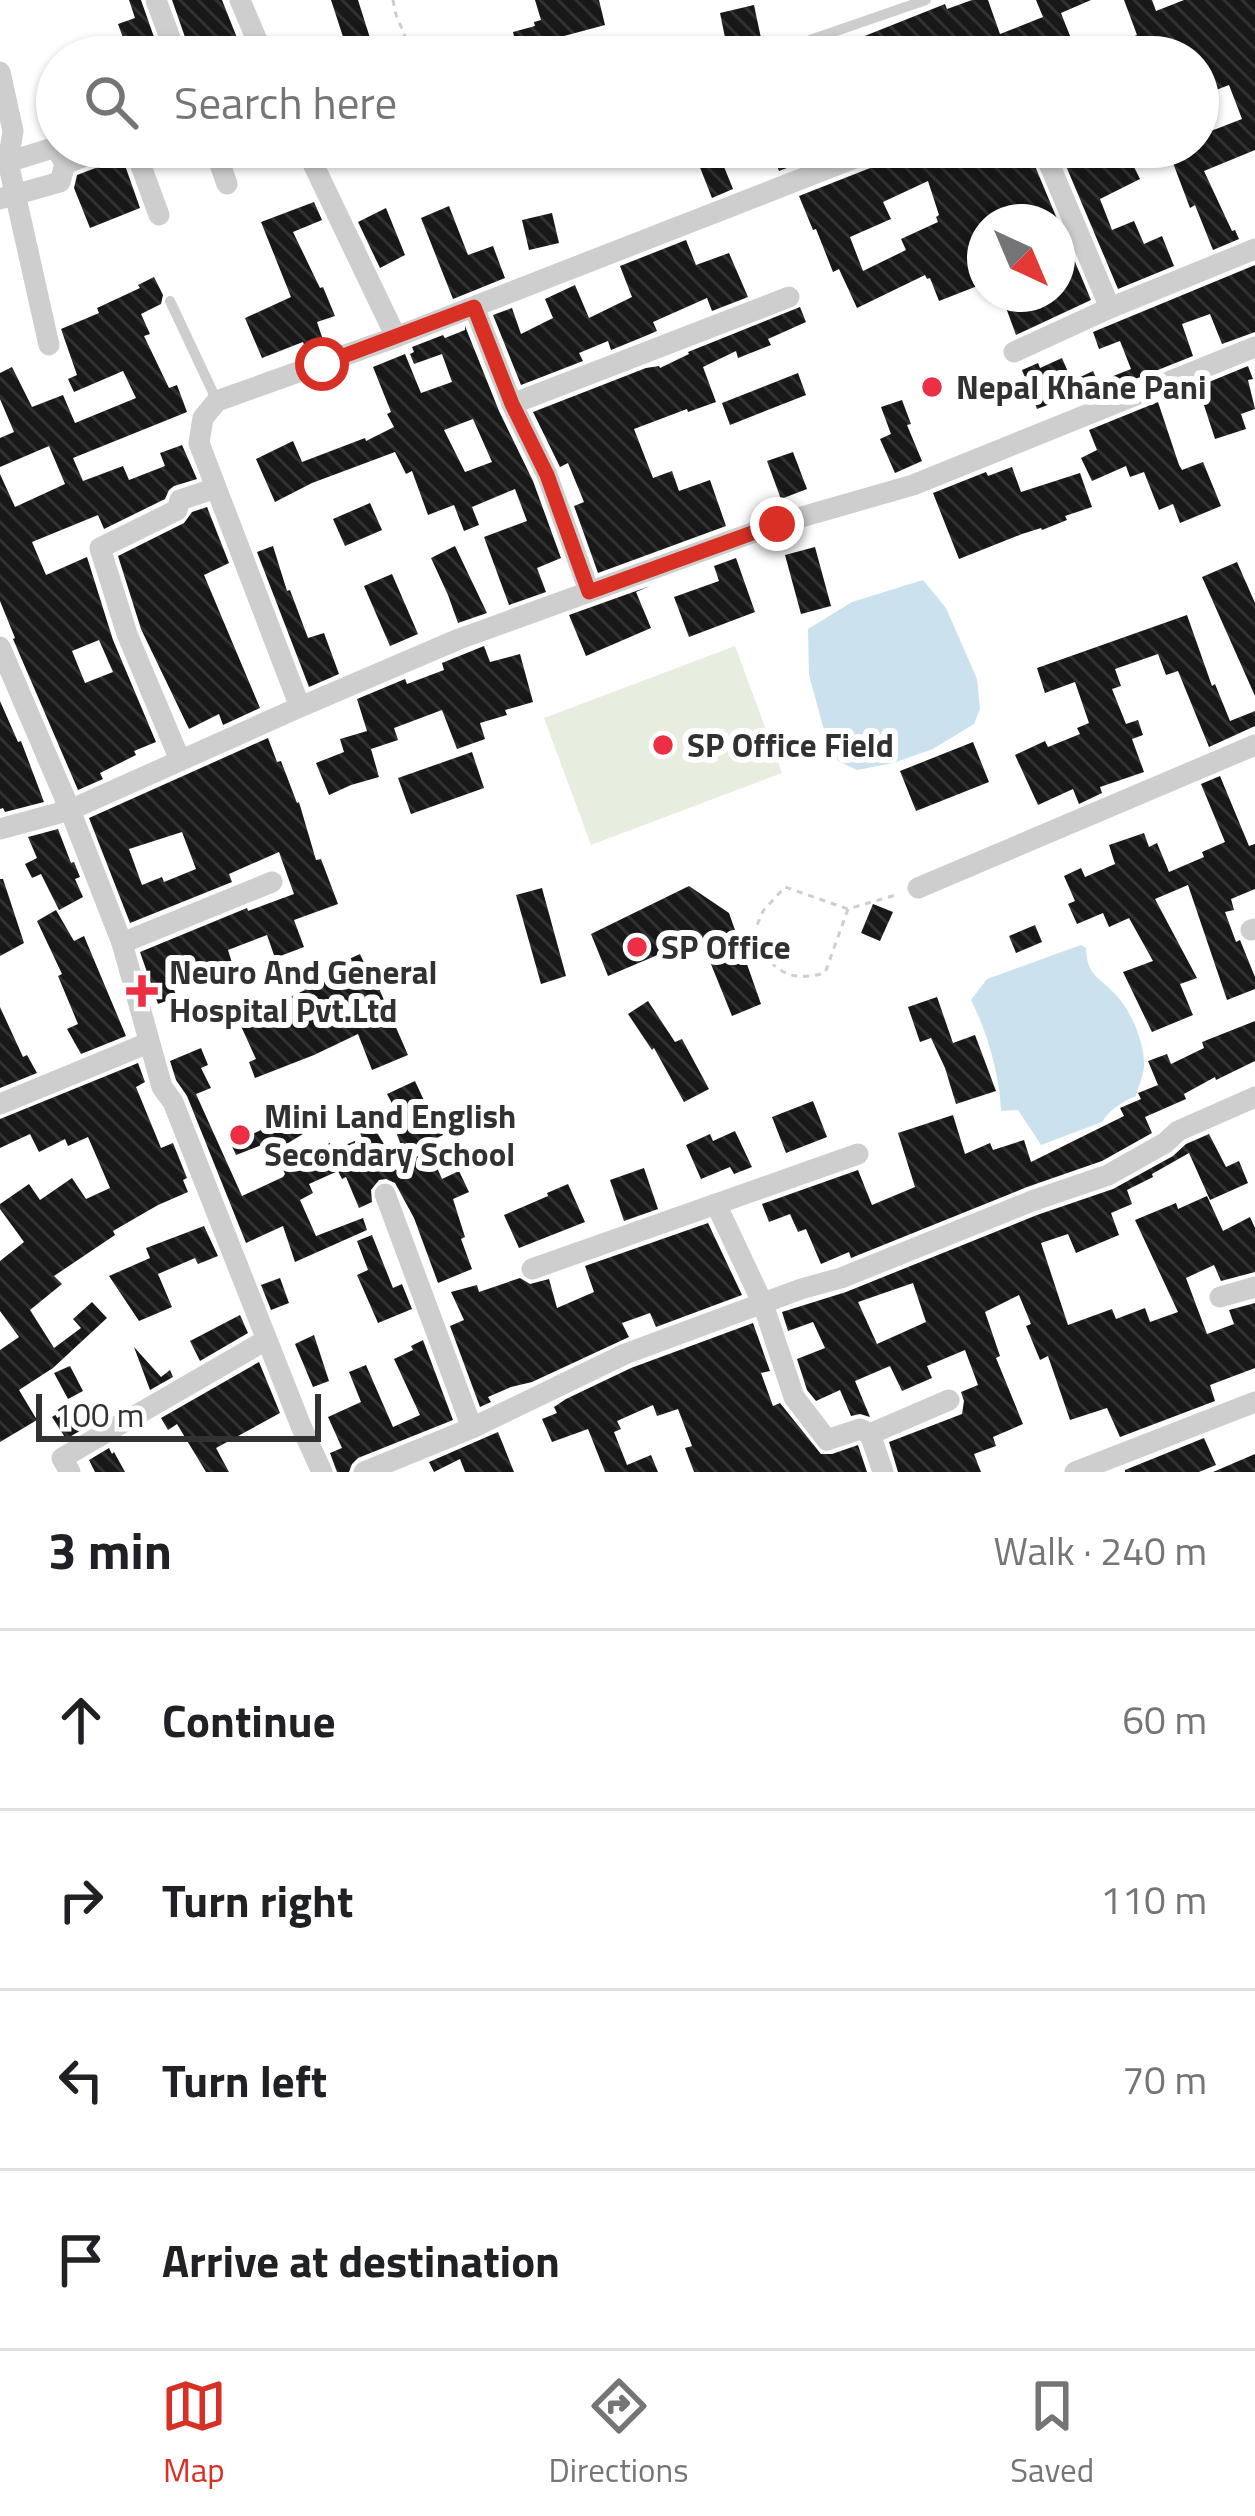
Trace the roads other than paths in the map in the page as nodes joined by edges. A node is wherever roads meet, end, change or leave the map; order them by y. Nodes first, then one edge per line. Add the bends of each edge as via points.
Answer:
1 (156, 0) edge
2 (240, 0) edge
3 (926, 0) edge
4 (169, 36) edge
5 (255, 36) edge
6 (822, 36) edge
7 (0, 72) edge
8 (36, 153) edge
9 (8, 162) junction
10 (64, 168) edge
11 (142, 168) edge
12 (221, 168) edge
13 (315, 168) edge
14 (829, 168) edge
15 (1051, 168) edge
16 (226, 184) dead end
17 (7, 196) edge
18 (159, 215) dead end
19 (1255, 249) edge
20 (788, 297) dead end
21 (170, 301) dead end
22 (474, 307) junction
23 (1110, 308) junction
24 (396, 337) junction
25 (49, 345) dead end
26 (1255, 347) edge
27 (1014, 352) dead end
28 (217, 401) junction
29 (512, 404) junction
30 (216, 488) junction
31 (589, 592) junction
32 (0, 646) edge
33 (300, 706) junction
34 (1255, 745) edge
35 (180, 760) junction
36 (70, 810) junction
37 (0, 830) edge
38 (272, 882) dead end
39 (918, 888) road end
40 (122, 943) junction
41 (148, 1042) junction
42 (1255, 1097) edge
43 (0, 1104) edge
44 (858, 1154) dead end
45 (385, 1194) dead end
46 (716, 1204) junction
47 (532, 1269) dead end
48 (1255, 1287) edge
49 (1220, 1297) dead end
50 (763, 1304) junction
51 (266, 1340) junction
52 (949, 1400) dead end
53 (1255, 1402) edge
54 (472, 1428) junction
55 (870, 1434) junction
56 (70, 1472) edge
57 (322, 1472) edge
58 (364, 1472) edge
59 (883, 1472) edge
60 (1075, 1472) edge

1 - 4 street
2 - 5 street
3 - 6 lane
7 - 9 street via 14,131
8 - 9 street
9 - 17 street
10 - 17 street via 60,182
11 - 18 street
12 - 16 street
13 - 24 street
14 - 22 street
15 - 23 street
17 - 25 street
19 - 23 street
20 - 29 street
21 - 28 lane
22 - 24 street
22 - 29 street
23 - 27 street
24 - 28 street
26 - 31 street via 913,485
28 - 30 street via 202,418 199,443
29 - 31 street
30 - 33 street
30 - 35 street via 100,548
31 - 33 street
32 - 36 street
33 - 35 street
34 - 39 street
35 - 36 street
36 - 37 street
36 - 40 street
38 - 40 street
40 - 41 street
41 - 43 street
41 - 51 street
42 - 50 street via 1178,1131 1108,1175
44 - 46 street
45 - 54 street
46 - 47 street
46 - 50 street
48 - 49 street
50 - 54 street via 625,1354
50 - 55 street via 794,1396 827,1440 860,1429
51 - 56 street via 62,1458
51 - 57 street
52 - 55 street
53 - 60 street
54 - 58 street
55 - 59 street

